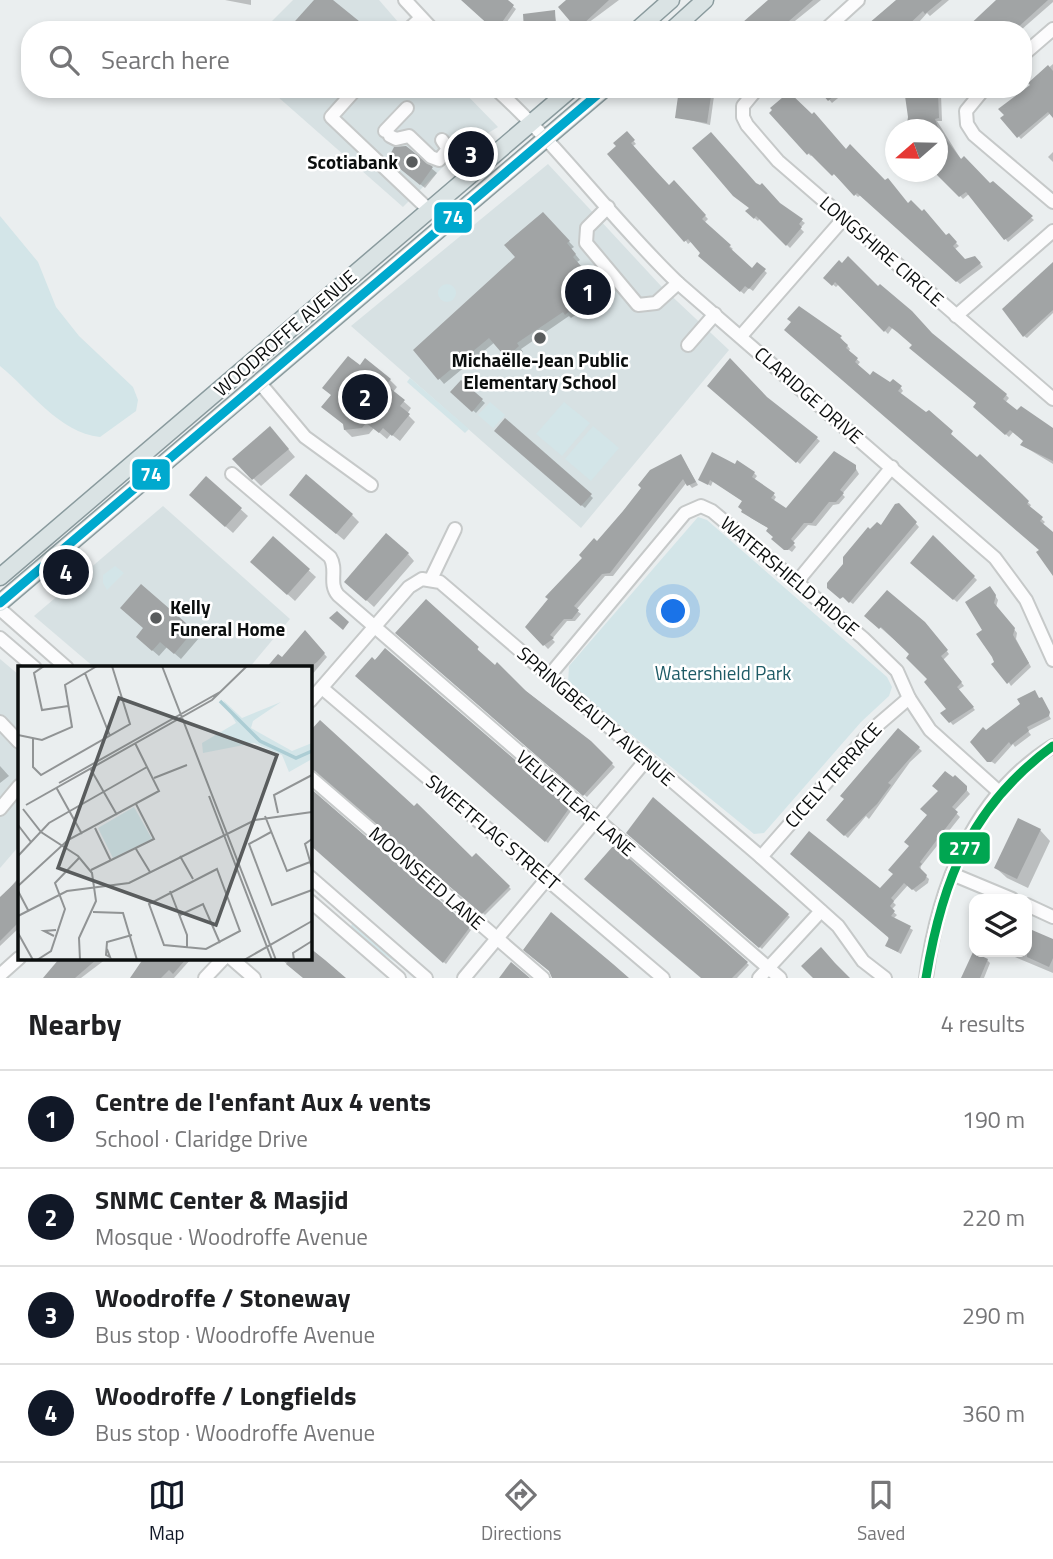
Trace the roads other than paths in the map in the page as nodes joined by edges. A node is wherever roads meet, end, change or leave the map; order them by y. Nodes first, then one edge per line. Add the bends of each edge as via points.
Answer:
1 (405, 0) edge
2 (671, 0) edge
3 (705, 0) edge
4 (859, 0) edge
5 (421, 18) junction
6 (418, 21) edge
7 (424, 21) edge
8 (647, 21) edge
9 (681, 21) edge
10 (835, 21) edge
11 (1053, 29) edge
12 (1032, 47) edge
13 (348, 98) edge
14 (506, 98) edge
15 (561, 98) edge
16 (594, 98) edge
17 (750, 98) edge
18 (977, 98) edge
19 (407, 107) dead end
20 (532, 123) junction
21 (548, 139) junction
22 (442, 140) dead end
23 (1053, 202) edge
24 (608, 207) junction
25 (428, 209) junction
26 (844, 218) junction
27 (1053, 231) edge
28 (678, 283) junction
29 (715, 314) junction
30 (956, 316) junction
31 (741, 336) junction
32 (688, 345) dead end
33 (259, 382) junction
34 (1053, 399) edge
35 (892, 467) junction
36 (232, 474) dead end
37 (372, 485) dead end
38 (455, 529) dead end
39 (25, 554) junction
40 (0, 562) edge
41 (0, 577) edge
42 (431, 579) junction
43 (796, 583) junction
44 (0, 603) edge
45 (0, 609) edge
46 (374, 627) junction
47 (0, 638) edge
48 (1053, 660) edge
49 (33, 666) edge
50 (65, 666) edge
51 (549, 676) junction
52 (322, 688) junction
53 (909, 698) junction
54 (312, 699) edge
55 (1, 726) edge
56 (18, 741) edge
57 (1053, 746) edge
58 (646, 760) junction
59 (312, 779) edge
60 (18, 787) edge
61 (998, 791) junction
62 (0, 809) edge
63 (598, 821) junction
64 (761, 857) junction
65 (952, 874) junction
66 (549, 878) junction
67 (312, 879) edge
68 (1000, 894) edge
69 (312, 903) edge
70 (1032, 907) edge
71 (821, 911) junction
72 (1053, 917) edge
73 (497, 938) junction
74 (18, 959) edge
75 (222, 960) edge
76 (233, 960) edge
77 (764, 973) edge
78 (0, 975) edge
79 (205, 978) edge
80 (254, 978) edge
81 (399, 978) edge
82 (426, 978) edge
83 (464, 978) edge
84 (544, 978) edge
85 (663, 978) edge
86 (780, 978) edge
87 (886, 978) edge
88 (926, 978) edge

1 - 5 street
2 - 8 main road
3 - 9 main road
4 - 10 street
5 - 6 street
5 - 7 street
11 - 12 street
13 - 25 street via 331,117
14 - 20 street, CLARIDGE DRIVE
15 - 20 main road, WOODROFFE AVENUE
16 - 21 main road, WOODROFFE AVENUE
17 - 26 street, LONGSHIRE CIRCLE via 743,106 747,125 778,161
18 - 23 street via 966,111 974,135
19 - 22 street via 387,134 396,139 409,136 439,160 449,149
20 - 21 street, CLARIDGE DRIVE
20 - 25 main road, WOODROFFE AVENUE
21 - 24 street, CLARIDGE DRIVE
21 - 33 main road, WOODROFFE AVENUE
24 - 28 street, CLARIDGE DRIVE
24 - 28 street via 587,228 586,243 638,305 656,303
25 - 39 main road, WOODROFFE AVENUE
26 - 30 street, LONGSHIRE CIRCLE
26 - 31 street
27 - 30 street
28 - 29 street, CLARIDGE DRIVE
29 - 31 street, CLARIDGE DRIVE
29 - 32 street
30 - 34 street, LONGSHIRE CIRCLE
31 - 35 street, CLARIDGE DRIVE
33 - 37 street via 305,437
33 - 44 main road, WOODROFFE AVENUE
35 - 43 street
35 - 48 street, CLARIDGE DRIVE via 1008,573 1026,600
36 - 46 street, VELVETLEAF LANE via 328,555 334,564 334,591
38 - 42 street
39 - 40 main road
39 - 41 main road, WOODROFFE AVENUE
42 - 46 street via 414,583
42 - 51 street, SPRINGBEAUTY AVENUE
43 - 51 street, WATERSHIELD RIDGE via 712,511 691,508
43 - 53 street, WATERSHIELD RIDGE via 897,671
45 - 50 street
46 - 52 street
46 - 63 street, VELVETLEAF LANE
47 - 49 street
51 - 58 street, SPRINGBEAUTY AVENUE
52 - 54 street
52 - 66 street, SWEETFLAG STREET
53 - 61 street, WATERSHIELD RIDGE via 943,743
53 - 64 street, CICELY TERRACE via 873,729
55 - 56 street
57 - 61 street
58 - 63 street
58 - 64 street, SPRINGBEAUTY AVENUE
59 - 73 street, MOONSEED LANE
60 - 62 street
61 - 65 street
63 - 66 street
63 - 77 street, VELVETLEAF LANE
64 - 71 street, SPRINGBEAUTY AVENUE
65 - 68 street
65 - 88 street
66 - 73 street
66 - 85 street, SWEETFLAG STREET
67 - 82 street
69 - 81 street
70 - 72 street
71 - 77 street
71 - 87 street, SPRINGBEAUTY AVENUE via 863,961
73 - 83 street
73 - 84 street, MOONSEED LANE
74 - 78 street
75 - 79 street
76 - 80 street
77 - 86 street, VELVETLEAF LANE

